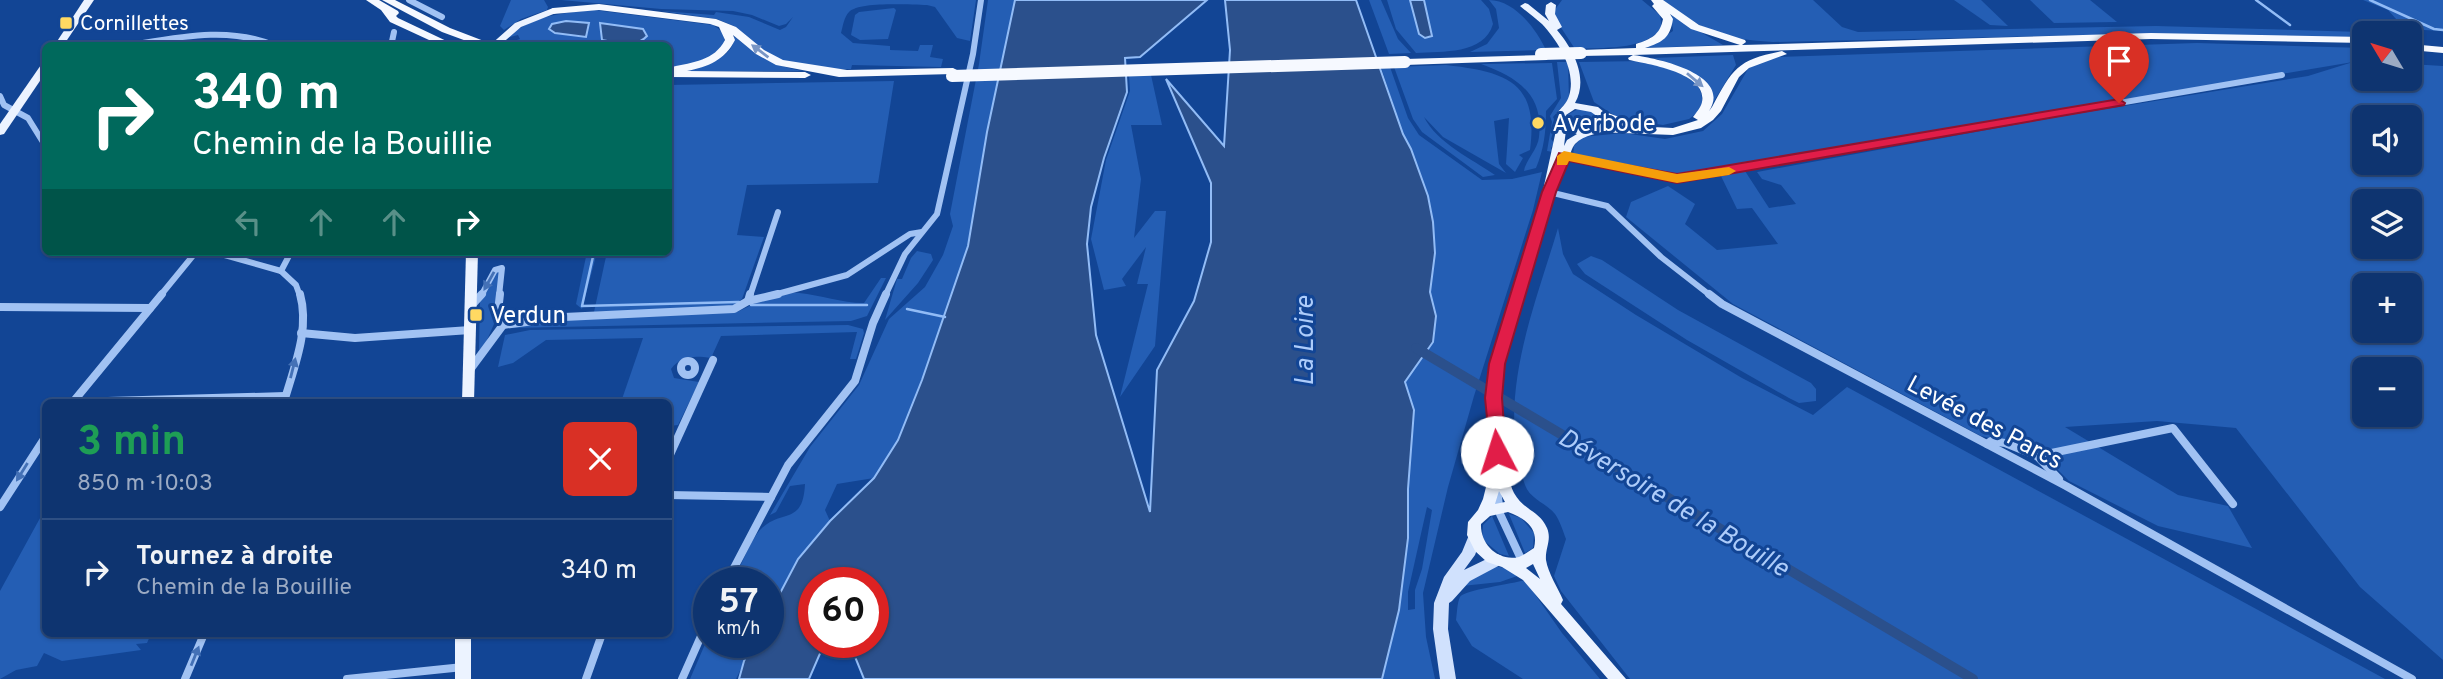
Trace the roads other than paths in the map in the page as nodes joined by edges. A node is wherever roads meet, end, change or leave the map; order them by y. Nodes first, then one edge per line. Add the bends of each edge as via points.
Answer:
1 (89, 0) edge
2 (371, 0) edge
3 (981, 0) edge
4 (1647, 0) edge
5 (1657, 0) edge
6 (1514, 1) edge
7 (1554, 3) edge
8 (1525, 6) junction
9 (398, 11) edge
10 (553, 11) joint
11 (442, 17) dead end
12 (722, 24) junction
13 (61, 42) edge
14 (158, 42) edge
15 (266, 42) edge
16 (392, 42) edge
17 (443, 42) edge
18 (464, 42) edge
19 (480, 42) edge
20 (493, 42) edge
21 (2352, 43) edge
22 (2352, 43) edge
23 (1788, 45) junction
24 (2422, 46) edge
25 (2443, 48) edge
26 (1812, 51) junction
27 (1582, 55) junction
28 (1607, 56) junction
29 (42, 70) edge
30 (672, 73) edge
31 (672, 74) edge
32 (672, 74) edge
33 (848, 74) junction
34 (953, 74) junction
35 (2282, 75) dead end
36 (1, 100) edge
37 (18, 106) junction
38 (1567, 108) junction
39 (1599, 111) junction
40 (1562, 122) junction
41 (1601, 130) junction
42 (0, 132) edge
43 (1586, 132) junction
44 (42, 140) edge
45 (1564, 156) junction
46 (1549, 192) junction
47 (778, 212) dead end
48 (922, 232) junction
49 (193, 256) edge
50 (230, 256) edge
51 (289, 256) edge
52 (472, 256) edge
53 (281, 271) junction
54 (748, 301) junction
55 (471, 306) junction
56 (0, 307) edge
57 (149, 308) junction
58 (503, 325) junction
59 (470, 330) junction
60 (301, 334) junction
61 (713, 359) dead end
62 (696, 369) dead end
63 (468, 372) junction
64 (706, 372) junction
65 (75, 399) edge
66 (285, 399) edge
67 (468, 399) edge
68 (1494, 434) junction
69 (42, 442) edge
70 (1987, 444) junction
71 (672, 450) edge
72 (2037, 456) junction
73 (2064, 485) junction
74 (672, 495) edge
75 (771, 497) junction
76 (2233, 503) dead end
77 (0, 507) edge
78 (1499, 508) junction
79 (1516, 509) junction
80 (1484, 512) junction
81 (1474, 539) junction
82 (1540, 551) junction
83 (1500, 561) junction
84 (1523, 562) junction
85 (734, 567) edge
86 (1442, 607) junction
87 (1570, 625) junction
88 (203, 637) edge
89 (463, 637) edge
90 (601, 637) edge
91 (693, 654) edge
92 (463, 673) edge
93 (185, 679) edge
94 (347, 679) edge
95 (586, 679) edge
96 (682, 679) edge
97 (1448, 679) edge
98 (1618, 679) edge
99 (2412, 679) edge

1 - 13 main road
2 - 9 highway
3 - 48 street via 946,183 937,214
4 - 27 highway via 1668,19 1661,37
5 - 23 highway via 1686,22 1718,36
6 - 8 main road
7 - 8 main road
7 - 39 main road via 1550,14 1576,64 1583,95
8 - 38 main road via 1555,33 1572,63 1574,94
9 - 11 street via 424,9
9 - 16 street
9 - 17 highway via 408,27
9 - 18 highway
9 - 19 highway
10 - 12 highway via 599,7
10 - 20 main road via 518,25
12 - 30 highway via 730,40 723,51 702,64
33 -> 12 highway via 780,64
14 - 15 street via 215,35
21 - 23 highway via 2151,36
22 - 26 highway via 2167,40
23 - 27 highway
24 - 25 highway
26 - 28 highway
26 - 41 highway via 1767,55 1746,63 1709,118 1691,128
27 - 28 highway
27 - 34 highway, bridge
28 -> 39 highway via 1646,59 1683,71 1701,84 1708,104 1696,120 1672,127 1628,124
29 - 37 main road
31 - 33 highway
32 - 34 highway via 757,81
33 - 34 highway
35 - 45 street via 1677,178
36 - 37 street
36 - 37 street via 4,105
37 - 42 main road
37 - 44 street
38 - 39 main road
38 - 40 main road via 1561,114
39 - 41 main road via 1607,123
40 - 43 main road
40 - 46 main road
41 - 43 main road
43 - 45 main road via 1574,139
45 - 46 main road
46 - 68 main road via 1497,364
46 - 70 street, Levée des Parcs via 1608,206 1661,257 1722,304
47 - 54 street
48 - 54 street via 910,234 831,281
48 - 75 street via 905,254 873,323 855,381 788,465
49 - 57 street
50 - 53 street
51 - 53 street
52 - 55 main road
53 - 60 street via 298,288 304,307
54 - 58 street via 734,309 553,317
58 -> 55 street via 497,304 502,268 495,270
55 - 59 main road
56 - 57 street
57 - 65 street
58 - 63 street
59 - 60 street via 355,338
59 - 63 main road
66 -> 60 street
61 - 64 street
62 - 64 street
63 - 67 main road
64 - 71 street
68 - 78 street
68 - 79 main road via 1505,490
68 - 80 main road via 1493,496
69 -> 77 street
70 - 72 street via 2004,443
70 - 73 street, Levée des Parcs
72 - 73 street
72 - 76 street via 2173,428
73 - 99 street, Levée des Parcs
74 - 75 street
75 - 85 street
78 - 79 main road
78 - 80 main road
78 - 84 street
79 - 82 main road via 1538,523 1544,537
80 - 81 main road via 1474,524
81 - 83 main road via 1483,552
81 - 86 main road via 1467,560 1448,581
82 - 84 main road
82 - 87 main road via 1548,588
83 - 84 main road
83 - 86 main road via 1465,577
83 - 87 main road via 1527,575
84 - 87 street
86 - 97 main road
87 - 98 main road
93 -> 88 street
89 - 92 main road
90 - 95 street
91 - 96 street
92 - 94 street

